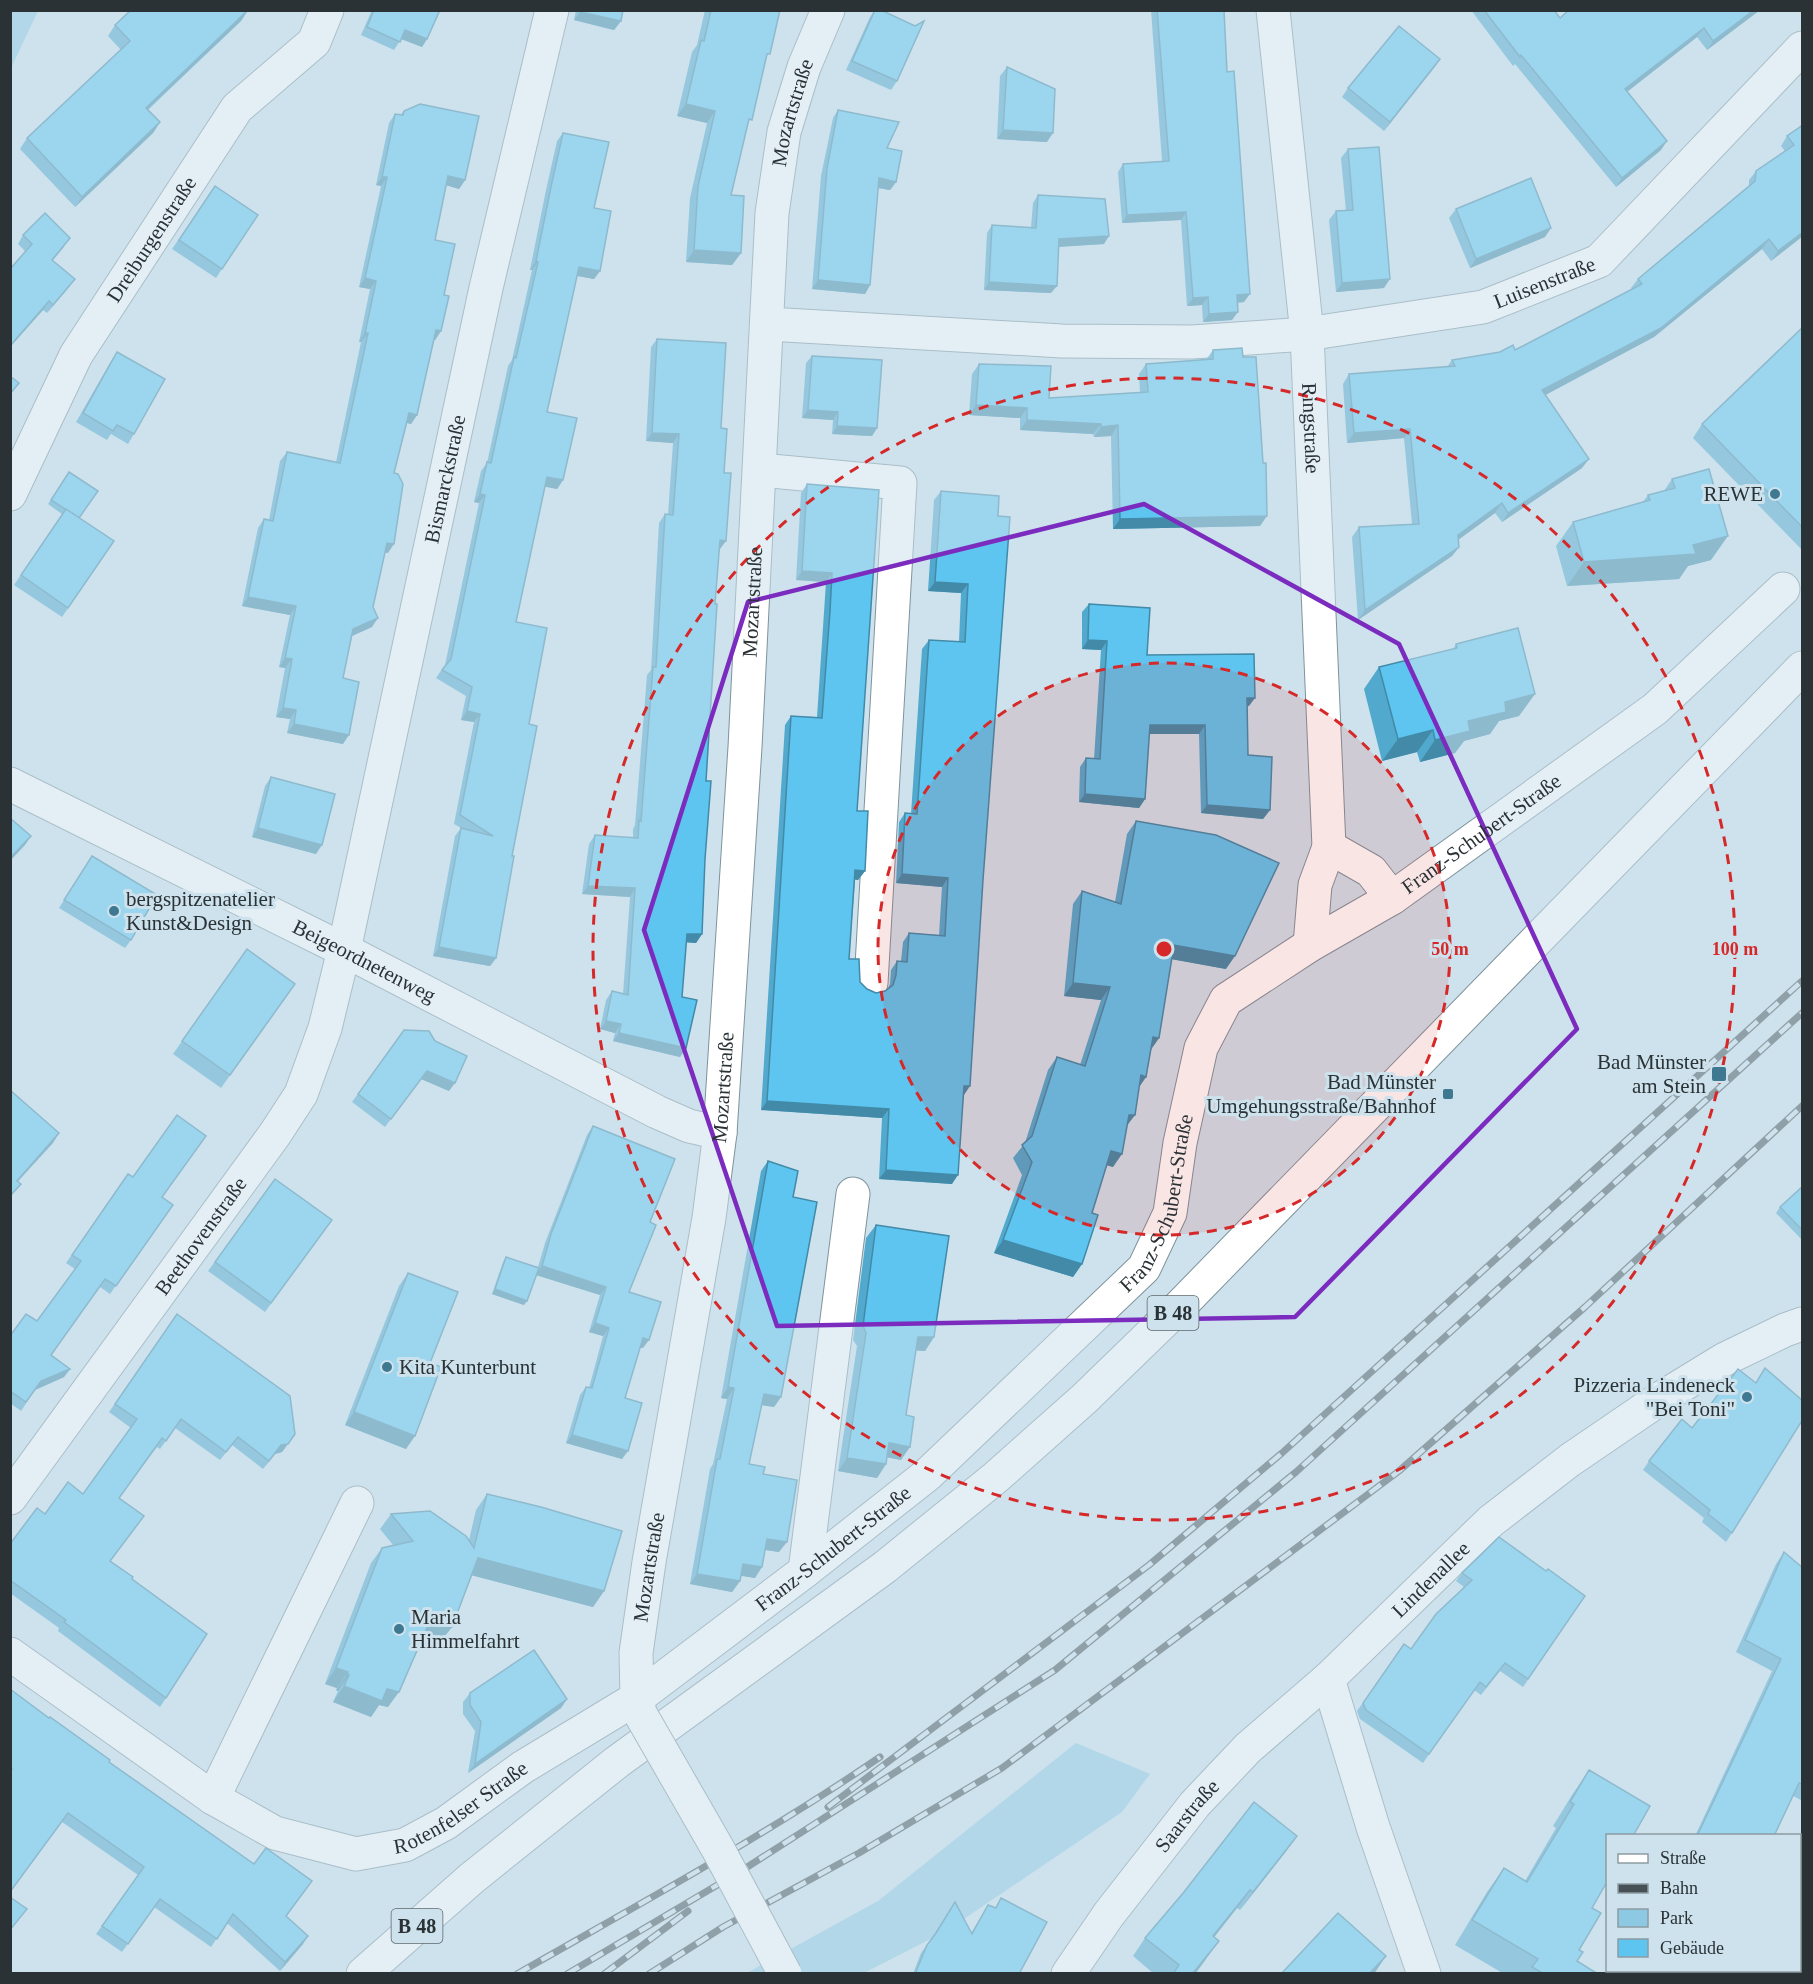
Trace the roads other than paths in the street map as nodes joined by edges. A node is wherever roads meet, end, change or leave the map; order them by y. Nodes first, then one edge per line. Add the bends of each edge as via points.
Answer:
1 (327, 10) edge
2 (552, 10) edge
3 (828, 10) edge
4 (1273, 10) edge
5 (1803, 48) edge
6 (768, 324) junction
7 (1307, 334) junction
8 (760, 470) junction
9 (10, 494) edge
10 (1783, 589) dead end
11 (1803, 668) edge
12 (10, 784) edge
13 (1329, 848) junction
14 (1392, 898) junction
15 (1310, 945) junction
16 (344, 950) junction
17 (871, 983) dead end
18 (720, 1133) junction
19 (853, 1194) dead end
20 (1803, 1324) edge
21 (10, 1498) edge
22 (357, 1503) dead end
23 (806, 1571) junction
24 (10, 1654) edge
25 (1328, 1679) junction
26 (639, 1707) junction
27 (213, 1798) junction
28 (363, 1974) edge
29 (785, 1974) edge
30 (1068, 1974) edge
31 (1424, 1974) edge

1 - 9 street, Dreiburgenstraße via 314,42 237,108 75,355
2 - 16 street, Bismarckstraße via 486,288
3 - 6 street, Mozartstraße via 804,67 784,132 772,213
4 - 7 street, Ringstraße
5 - 7 street, Luisenstraße via 1599,261 1483,307
6 - 7 street, Luisenstraße via 1062,341 1192,342
6 - 8 street, Mozartstraße
7 - 13 street, Ringstraße
8 - 17 street via 900,483
8 - 18 street, Mozartstraße
10 - 14 street, Franz-Schubert-Straße via 1655,709
11 - 28 street, B 48 via 1084,1400 885,1567 617,1762 472,1878
12 - 16 street, Beigeordnetenweg
13 - 14 street via 1371,871
13 - 15 street, Ringstraße via 1315,885
14 - 15 street, Franz-Schubert-Straße
15 - 23 street, Franz-Schubert-Straße via 1226,1000 1201,1048 1180,1143 1170,1213 1144,1268 927,1475
16 - 18 street, Beigeordnetenweg via 657,1112 689,1126
16 - 21 street, Beethovenstraße via 325,1028 302,1094
18 - 26 street, Mozartstraße via 636,1653
19 - 23 street
20 - 25 street, Lindenallee via 1725,1359 1570,1460 1491,1521
22 - 27 street
23 - 26 street, Franz-Schubert-Straße
24 - 27 street, Rotenfelser Straße
25 - 30 street, Saarstraße via 1248,1748 1195,1804 1109,1914
25 - 31 street via 1373,1827
26 - 27 street, Rotenfelser Straße via 523,1767 446,1823 405,1845 356,1854 275,1833
26 - 29 street, bridge

